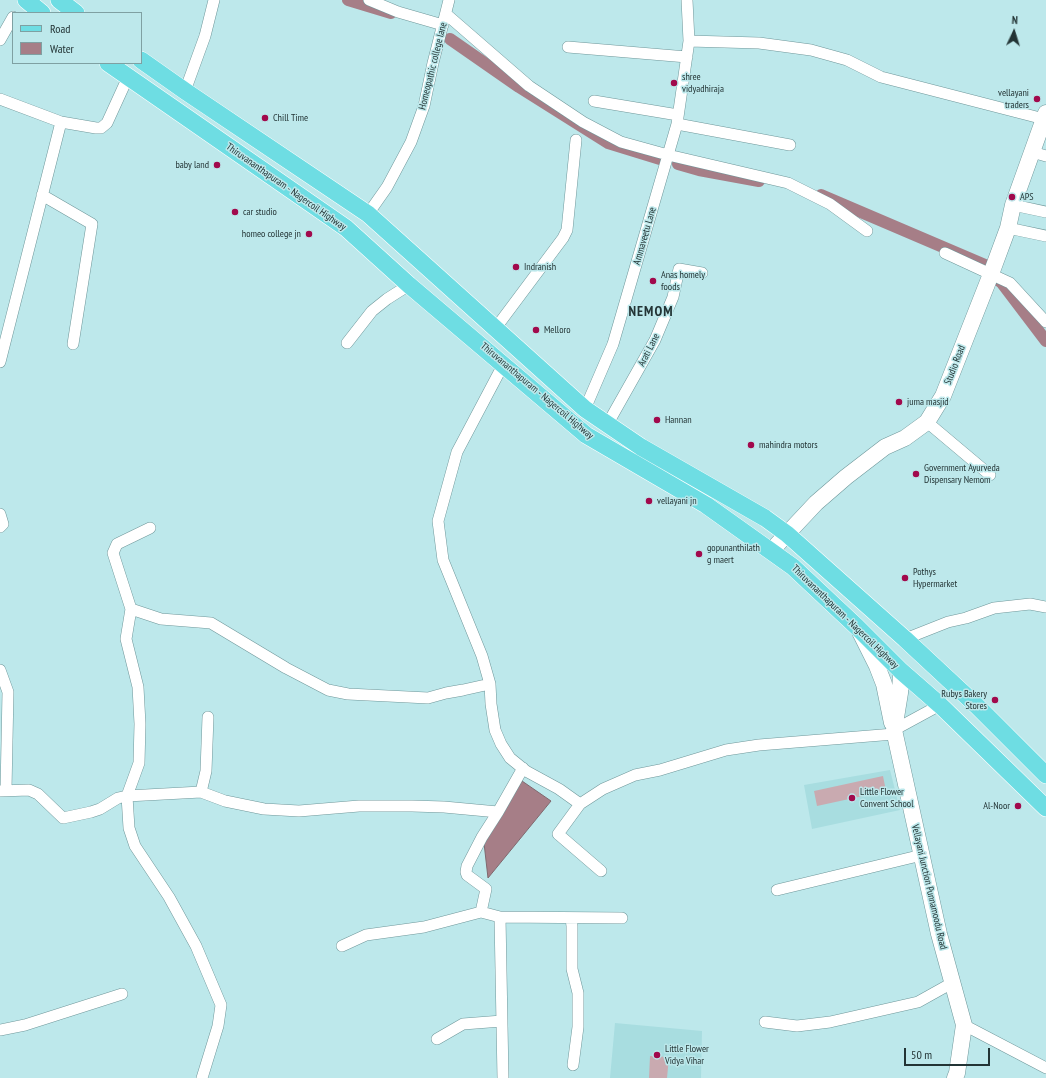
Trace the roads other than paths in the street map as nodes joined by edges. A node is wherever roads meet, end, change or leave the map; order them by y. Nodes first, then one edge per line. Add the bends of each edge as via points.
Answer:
1 (24, 0) edge
2 (59, 0) edge
3 (214, 0) edge
4 (369, 0) edge
5 (449, 0) edge
6 (687, 0) edge
7 (16, 12) edge
8 (41, 12) edge
9 (75, 12) edge
10 (446, 14) junction
11 (12, 19) edge
12 (443, 25) junction
13 (0, 40) edge
14 (689, 41) junction
15 (568, 47) dead end
16 (687, 57) junction
17 (142, 61) edge
18 (109, 64) edge
19 (128, 77) junction
20 (185, 91) junction
21 (0, 99) edge
22 (594, 100) dead end
23 (1045, 116) edge
24 (677, 120) junction
25 (61, 122) junction
26 (576, 140) dead end
27 (790, 145) dead end
28 (1039, 154) edge
29 (668, 155) junction
30 (42, 195) junction
31 (1013, 205) junction
32 (1046, 212) edge
33 (368, 214) junction
34 (1008, 228) junction
35 (867, 231) dead end
36 (1046, 236) edge
37 (945, 253) dead end
38 (702, 273) dead end
39 (991, 274) junction
40 (409, 285) junction
41 (1046, 322) edge
42 (495, 329) junction
43 (347, 343) dead end
44 (73, 344) dead end
45 (0, 362) edge
46 (503, 365) junction
47 (585, 409) junction
48 (927, 422) junction
49 (607, 424) junction
50 (990, 475) dead end
51 (0, 514) edge
52 (0, 528) edge
53 (150, 528) dead end
54 (787, 534) junction
55 (770, 551) junction
56 (1046, 607) edge
57 (131, 609) junction
58 (858, 627) junction
59 (904, 639) junction
60 (918, 651) junction
61 (0, 670) edge
62 (902, 671) junction
63 (490, 684) junction
64 (940, 705) junction
65 (208, 717) dead end
66 (894, 732) junction
67 (523, 768) junction
68 (1046, 775) edge
69 (3, 791) edge
70 (201, 792) junction
71 (127, 796) junction
72 (580, 804) junction
73 (1046, 808) edge
74 (498, 812) junction
75 (922, 855) junction
76 (601, 871) dead end
77 (777, 890) dead end
78 (481, 912) junction
79 (500, 917) junction
80 (571, 918) junction
81 (622, 918) dead end
82 (342, 946) dead end
83 (952, 983) junction
84 (122, 994) dead end
85 (502, 1021) junction
86 (765, 1022) dead end
87 (964, 1025) junction
88 (0, 1030) edge
89 (437, 1040) dead end
90 (573, 1065) dead end
91 (1046, 1068) edge
92 (202, 1078) edge
93 (503, 1078) edge
94 (955, 1078) edge

1 - 7 street
1 - 8 main road
2 - 9 main road
3 - 20 street via 206,36
4 - 12 street via 398,12
5 - 10 street, Homeopathic college lane
6 - 14 street, Ammaveetu Lane
10 - 12 street, Homeopathic college lane
10 - 29 street via 529,86 582,122 621,142
11 - 13 street
12 - 33 street, Homeopathic college lane via 424,106 411,142 387,187
14 - 16 street, Ammaveetu Lane
14 - 23 street via 759,43 811,50 847,60 881,77
15 - 16 street
16 - 24 street, Ammaveetu Lane
17 - 20 main road, Thiruvananthapuram - Nagercoil Highway
18 - 19 main road, Thiruvananthapuram - Nagercoil Highway
19 - 25 street via 107,123 101,128
19 - 40 main road, Thiruvananthapuram - Nagercoil Highway via 346,228
20 - 33 main road, Thiruvananthapuram - Nagercoil Highway
21 - 25 street
22 - 24 street
23 - 28 street, Studio Road
24 - 27 street
24 - 29 street, Ammaveetu Lane
25 - 30 street
26 - 42 street via 567,230 564,238
28 - 31 street, Studio Road
29 - 35 street via 788,183 830,204
29 - 47 street, Ammaveetu Lane via 613,344
30 - 44 street via 92,224
30 - 45 street
31 - 32 street
31 - 34 street, Studio Road
33 - 42 main road, Thiruvananthapuram - Nagercoil Highway
34 - 36 street
34 - 39 street, Studio Road
37 - 39 street
38 - 49 street, Arati Lane via 679,269 673,297 655,340
39 - 41 street via 1010,282
39 - 48 street, Studio Road via 943,396
40 - 43 street via 372,311
40 - 46 main road, Thiruvananthapuram - Nagercoil Highway
42 - 47 main road, Thiruvananthapuram - Nagercoil Highway
46 - 55 main road, Thiruvananthapuram - Nagercoil Highway via 586,435 706,505
46 - 63 street via 457,452 438,521 443,560 482,656
47 - 49 main road, Thiruvananthapuram - Nagercoil Highway
48 - 50 street
48 - 54 street, Studio Road via 905,438 885,447 846,477 816,503
49 - 54 main road, Thiruvananthapuram - Nagercoil Highway via 641,447 765,518
51 - 52 street via 3,524
53 - 57 street via 117,544 113,553
54 - 55 street, Studio Road
54 - 59 main road, Thiruvananthapuram - Nagercoil Highway
55 - 58 main road, Thiruvananthapuram - Nagercoil Highway via 793,567
56 - 59 street via 1030,604 994,608
57 - 63 street via 161,619 211,623 328,690 348,694 428,698
57 - 71 street via 126,639 138,687 140,724 139,763
58 - 62 main road, Thiruvananthapuram - Nagercoil Highway
58 - 66 street via 884,684
59 - 60 main road, Thiruvananthapuram - Nagercoil Highway
60 - 62 main road
60 - 68 main road, Thiruvananthapuram - Nagercoil Highway
61 - 69 street via 8,692
62 - 64 main road, Thiruvananthapuram - Nagercoil Highway
62 - 66 street, Vellayani Junction Punnamoodu Road
63 - 67 street via 495,730 510,758
64 - 66 street
64 - 73 main road, Thiruvananthapuram - Nagercoil Highway
65 - 70 street via 206,771
66 - 72 street via 726,750 635,775 603,789
66 - 75 street, Vellayani Junction Punnamoodu Road
67 - 72 street
67 - 74 street
69 - 71 street via 29,790 38,794 63,818 100,809 118,798
70 - 71 street
70 - 74 street via 225,801 264,809 298,811 359,806 412,806
71 - 92 street via 129,828 135,846 170,897 196,946 221,1005 218,1026
72 - 76 street via 558,834
74 - 78 street via 467,866 467,875 486,889
75 - 77 street
75 - 83 street, Vellayani Junction Punnamoodu Road
78 - 79 street
78 - 82 street via 424,927 366,935
79 - 80 street
79 - 85 street
80 - 81 street
80 - 90 street via 572,969 578,993 578,1027
83 - 86 street via 918,1002 830,1022 797,1026
83 - 87 street, Vellayani Junction Punnamoodu Road
84 - 88 street via 25,1025
85 - 89 street via 463,1024
85 - 93 street
87 - 91 street
87 - 94 street, Vellayani Junction Punnamoodu Road

